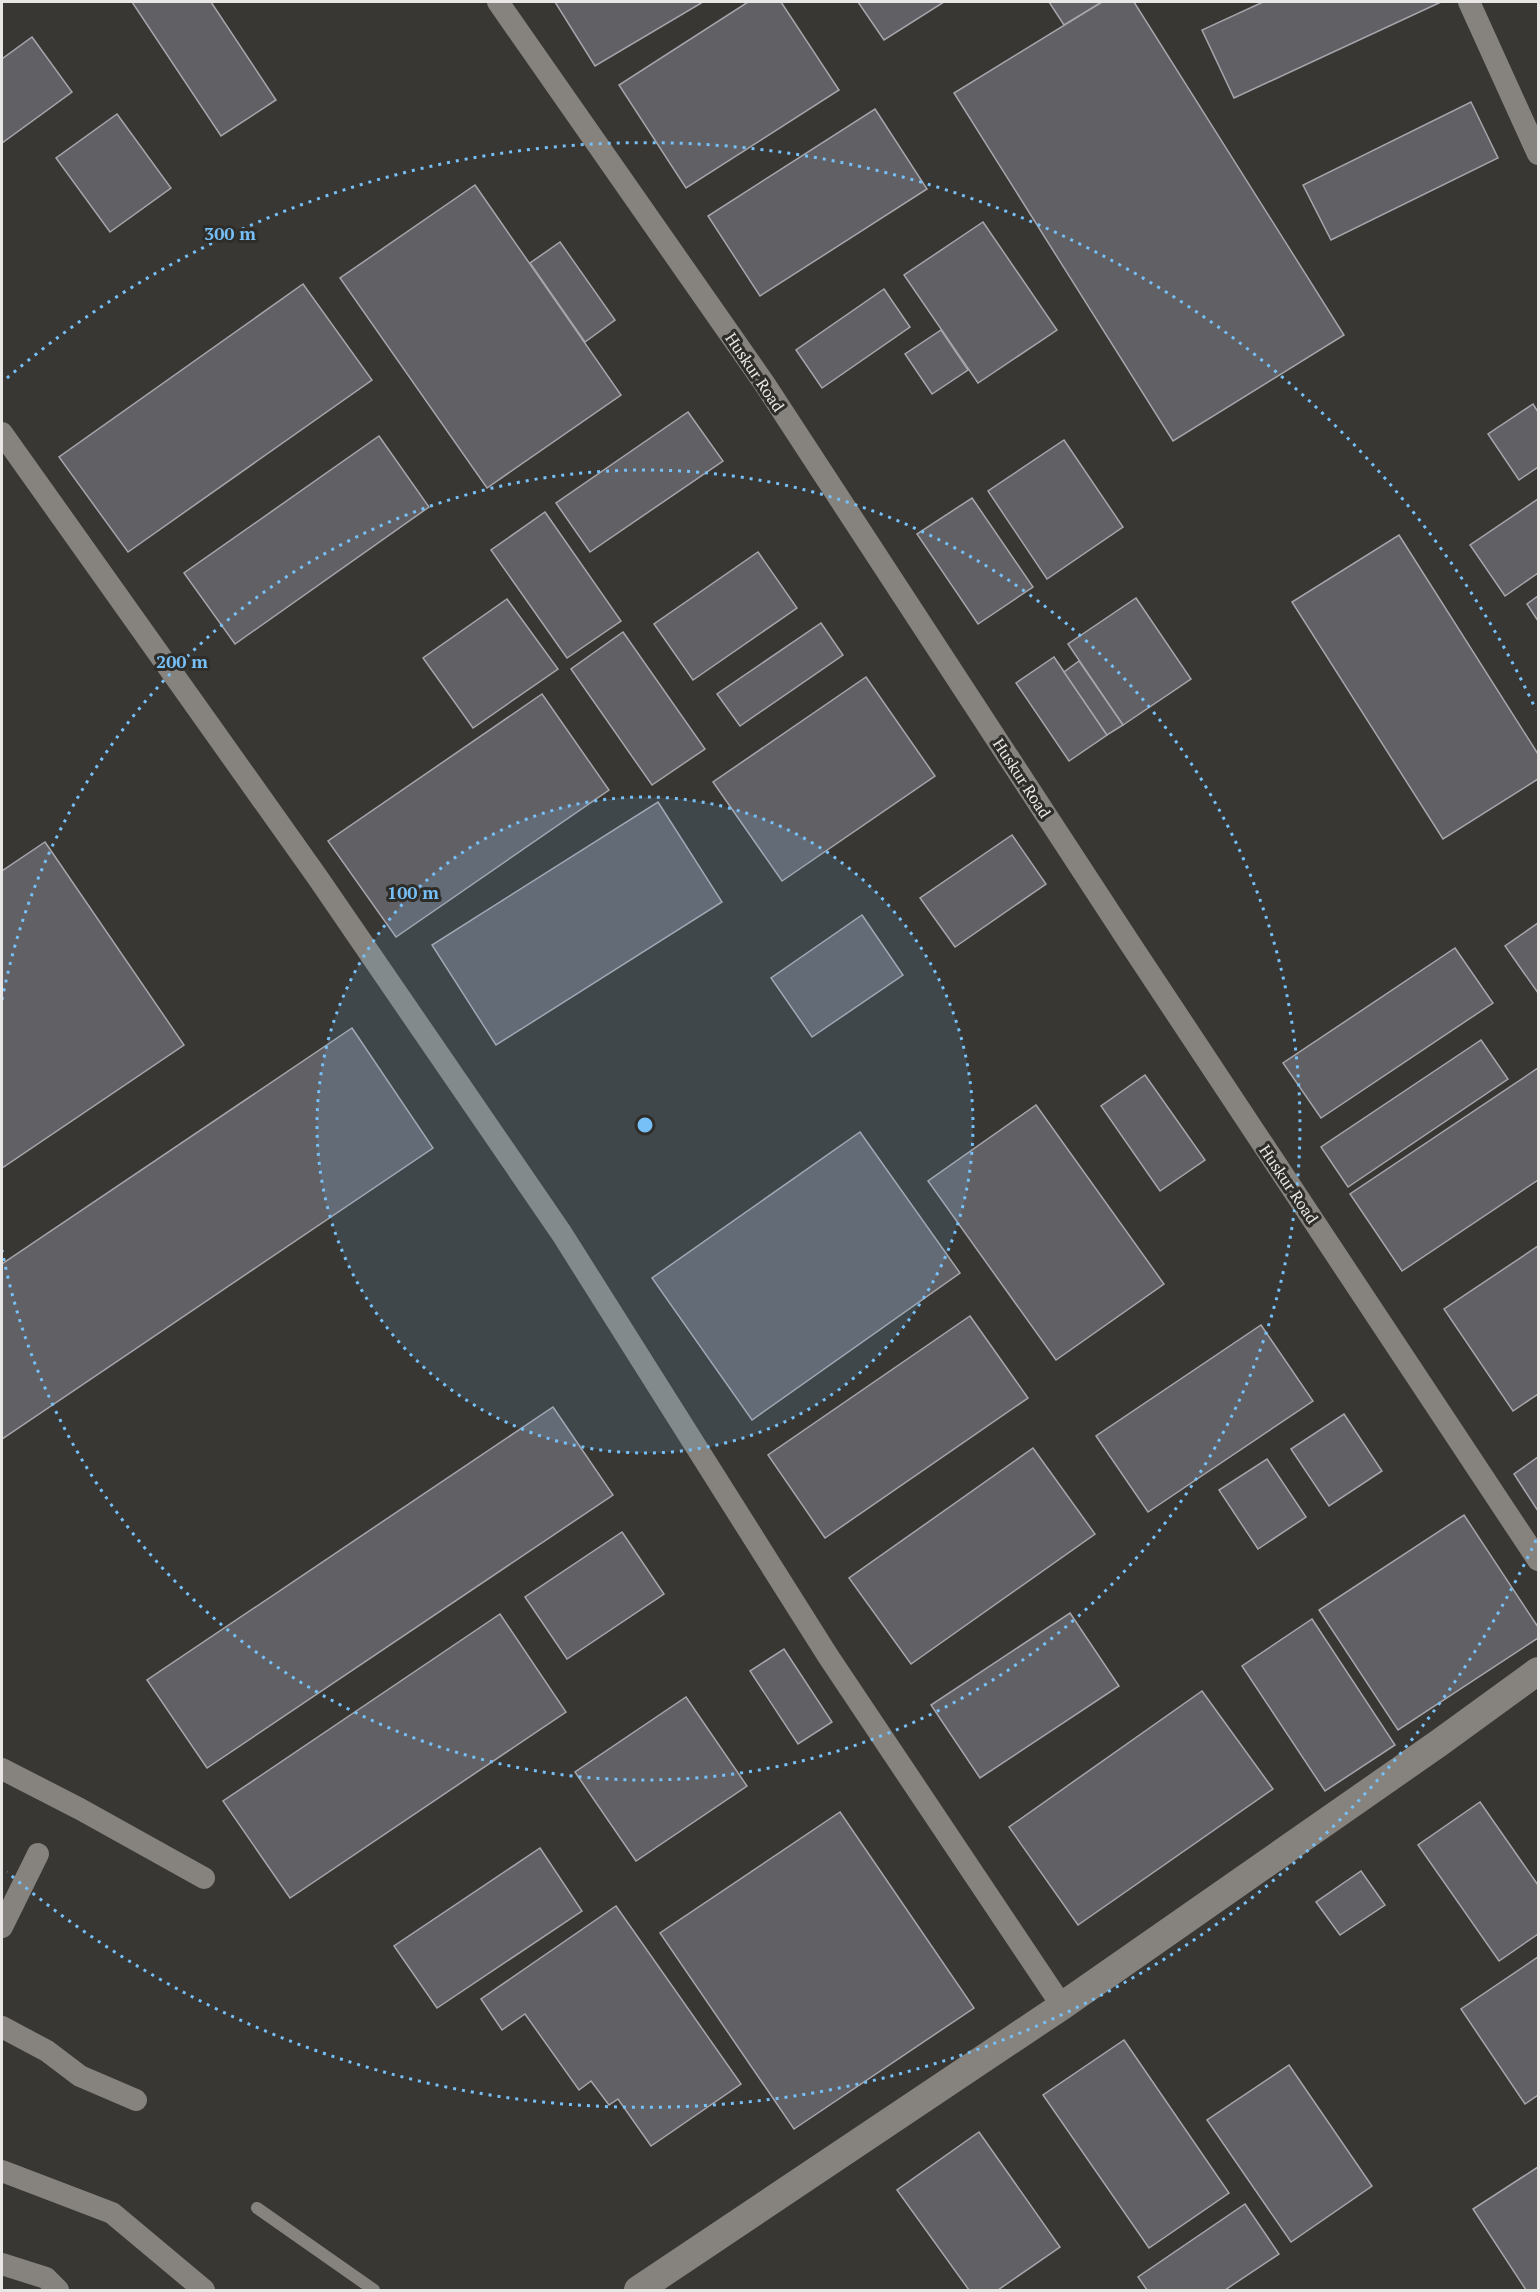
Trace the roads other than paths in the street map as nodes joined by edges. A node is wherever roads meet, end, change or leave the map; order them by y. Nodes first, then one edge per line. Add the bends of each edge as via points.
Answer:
1 (498, 2) edge
2 (1470, 2) edge
3 (1539, 154) edge
4 (2, 432) edge
5 (1539, 1560) edge
6 (1539, 1671) edge
7 (2, 1769) edge
8 (38, 1854) dead end
9 (204, 1878) dead end
10 (2, 1927) edge
11 (1062, 2006) junction
12 (2, 2027) edge
13 (136, 2100) dead end
14 (2, 2171) edge
15 (257, 2208) dead end
16 (2, 2264) edge
17 (646, 2288) edge
18 (58, 2290) edge
19 (204, 2290) edge
20 (374, 2290) edge

1 - 5 street, Huskur Road via 764,383
2 - 3 street
4 - 11 street via 318,878 562,1234 828,1656
6 - 11 street
7 - 9 street
8 - 10 street
11 - 17 street
12 - 13 street via 47,2051 80,2076
14 - 19 street via 112,2213
15 - 20 lane
16 - 18 street via 46,2278

